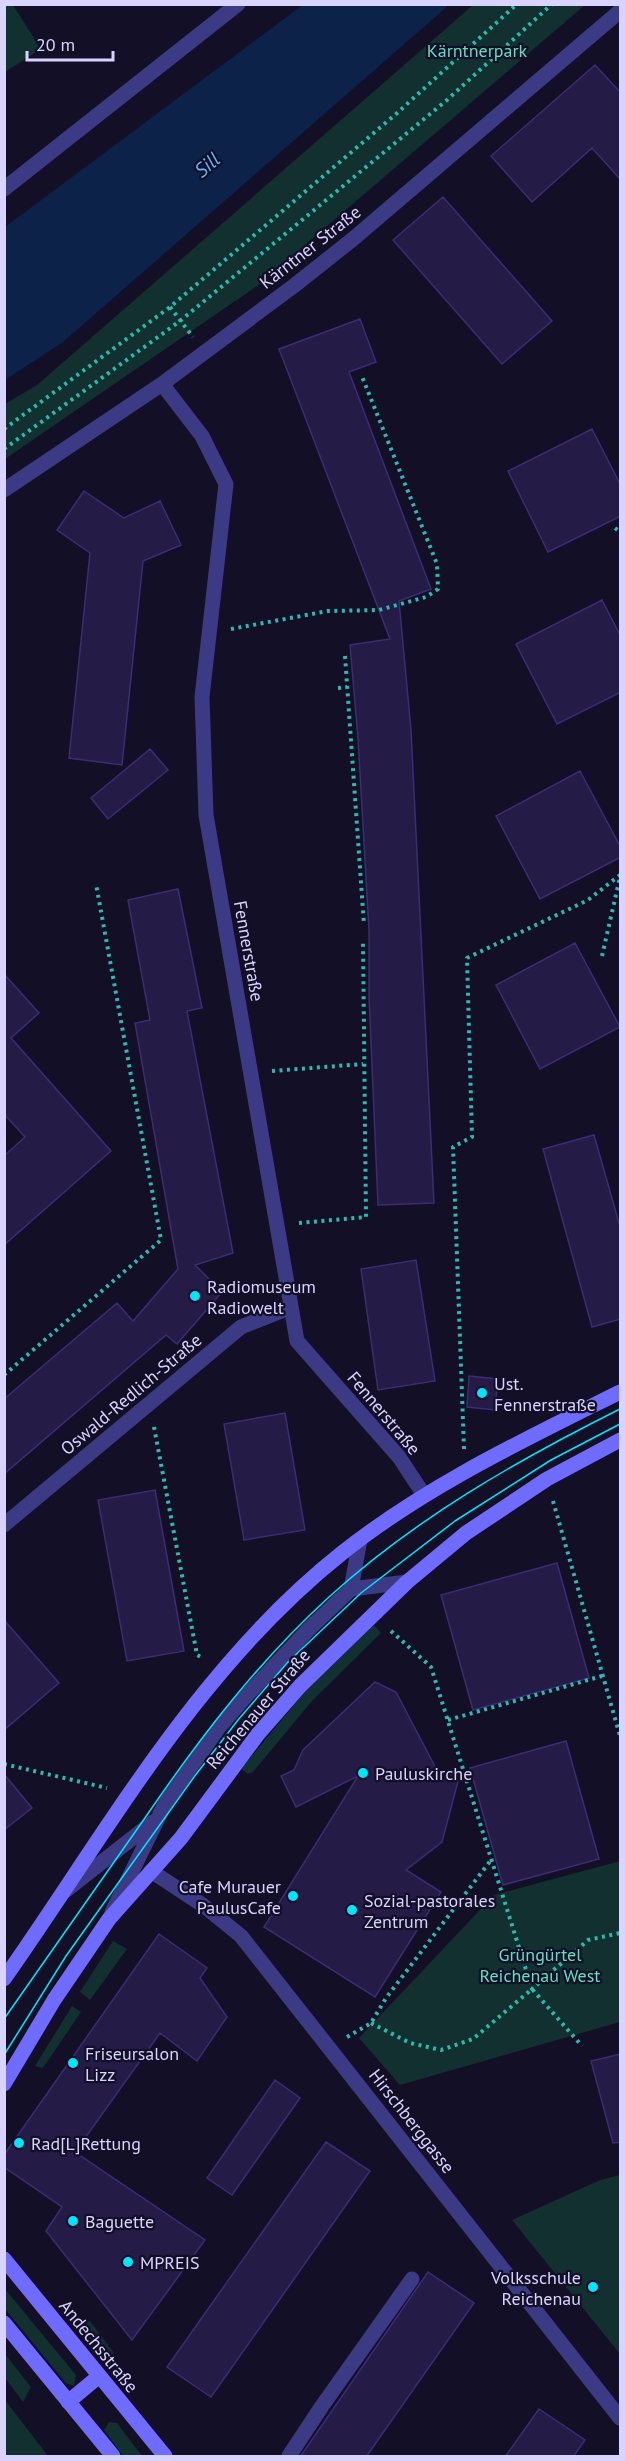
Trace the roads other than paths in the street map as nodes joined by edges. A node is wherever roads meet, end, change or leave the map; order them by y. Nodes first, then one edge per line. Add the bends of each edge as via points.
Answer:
1 (237, 4) edge
2 (621, 11) edge
3 (4, 189) edge
4 (162, 384) junction
5 (4, 490) edge
6 (291, 1307) junction
7 (621, 1392) edge
8 (621, 1440) edge
9 (424, 1495) junction
10 (4, 1525) edge
11 (360, 1540) junction
12 (406, 1582) junction
13 (351, 1589) junction
14 (155, 1820) junction
15 (151, 1871) junction
16 (65, 1891) junction
17 (109, 1919) junction
18 (4, 1979) edge
19 (4, 2084) edge
20 (4, 2259) edge
21 (412, 2279) dead end
22 (4, 2323) edge
23 (98, 2378) junction
24 (68, 2402) junction
25 (621, 2418) edge
26 (113, 2457) edge
27 (165, 2457) edge
28 (289, 2457) edge

1 - 3 street
2 - 4 street, Kärntner Straße via 353,240
4 - 5 street, Kärntner Straße
4 - 6 street, Fennerstraße via 202,436 226,484 202,697 206,815
6 - 9 street, Fennerstraße via 297,1341 399,1458
6 - 10 street, Oswald-Redlich-Straße via 241,1327
7 - 9 street
8 - 12 street, Reichenauer Straße via 490,1515
9 - 11 street
11 - 13 street
11 - 16 street via 276,1613 221,1672
12 - 13 street
12 - 15 street, Reichenauer Straße via 276,1713 181,1838
13 - 14 street via 239,1703
14 - 16 street
14 - 17 street
15 - 17 street, Reichenauer Straße
15 - 25 street, Hirschberggasse via 241,1936
16 - 18 street
17 - 19 street, Reichenauer Straße
20 - 23 street, Andechsstraße
21 - 28 street
22 - 24 street
23 - 24 street
23 - 27 street, Andechsstraße
24 - 26 street

